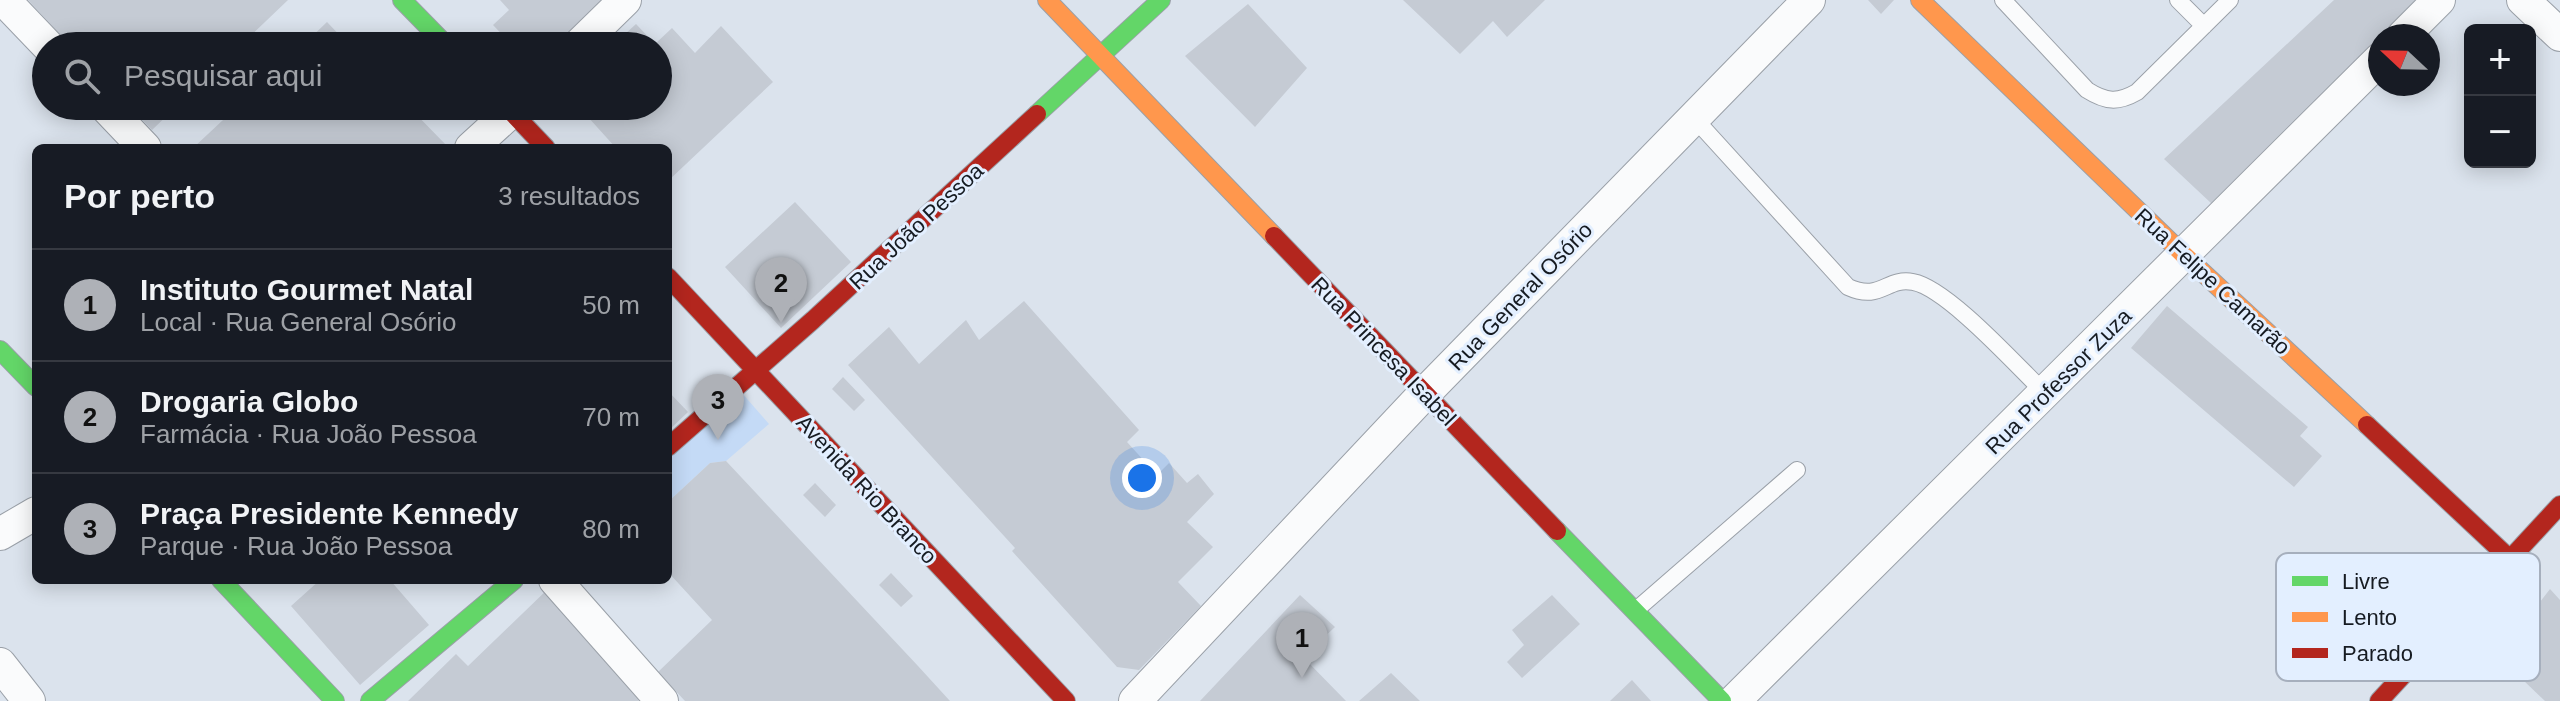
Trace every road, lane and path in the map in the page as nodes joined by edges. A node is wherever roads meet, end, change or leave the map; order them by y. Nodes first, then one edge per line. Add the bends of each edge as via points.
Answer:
1 (4, 0) edge
2 (402, 0) edge
3 (625, 0) edge
4 (1047, 0) edge
5 (1161, 0) edge
6 (1809, 0) edge
7 (1920, 0) edge
8 (2003, 0) edge
9 (2178, 0) edge
10 (2230, 0) edge
11 (2439, 0) edge
12 (2523, 0) edge
13 (2415, 24) edge
14 (2204, 26) junction
15 (35, 32) edge
16 (433, 32) edge
17 (592, 32) edge
18 (2560, 35) edge
19 (1102, 55) junction
20 (2368, 71) edge
21 (1694, 118) junction
22 (118, 120) edge
23 (499, 120) edge
24 (522, 120) edge
25 (141, 144) edge
26 (475, 144) edge
27 (542, 144) edge
28 (2184, 255) junction
29 (672, 281) edge
30 (0, 350) edge
31 (756, 370) junction
32 (32, 383) edge
33 (2045, 393) junction
34 (1424, 394) junction
35 (672, 444) edge
36 (1797, 470) dead end
37 (2560, 505) edge
38 (32, 515) edge
39 (0, 534) edge
40 (2504, 553) edge
41 (2516, 553) edge
42 (225, 584) edge
43 (509, 584) edge
44 (559, 584) edge
45 (1635, 611) junction
46 (0, 664) edge
47 (2397, 681) edge
48 (29, 701) edge
49 (335, 701) edge
50 (370, 701) edge
51 (662, 701) edge
52 (1066, 701) edge
53 (1135, 701) edge
54 (1722, 701) edge
55 (1734, 701) edge
56 (2379, 701) edge

1 - 15 street
2 - 16 street
3 - 17 street
4 - 19 street, Rua Princesa Isabel
5 - 19 street, Rua João Pessoa
6 - 21 street, Rua General Osório
7 - 28 street, Rua Felipe Camarão
8 - 14 lane via 2087,90 2113,101 2137,92
9 - 14 lane
10 - 14 lane
11 - 13 street
12 - 18 street
19 - 31 street, Rua João Pessoa
19 - 34 street, Rua Princesa Isabel
20 - 28 street, Rua Professor Zuza
21 - 33 lane via 1848,287 1861,294 1912,282 1944,296
21 - 34 street, Rua General Osório
22 - 25 street
23 - 26 street
24 - 27 street
28 - 33 street, Rua Professor Zuza
28 - 40 street, Rua Felipe Camarão
29 - 31 street, Avenida Rio Branco
30 - 32 street
31 - 35 street, Rua João Pessoa
31 - 52 street, Avenida Rio Branco
33 - 55 street, Rua Professor Zuza
34 - 45 street, Rua Princesa Isabel
34 - 53 street, Rua General Osório
36 - 45 lane
37 - 41 street
38 - 39 street
42 - 49 street
43 - 50 street
44 - 51 street
45 - 54 street, Rua Princesa Isabel
46 - 48 street
47 - 56 street

